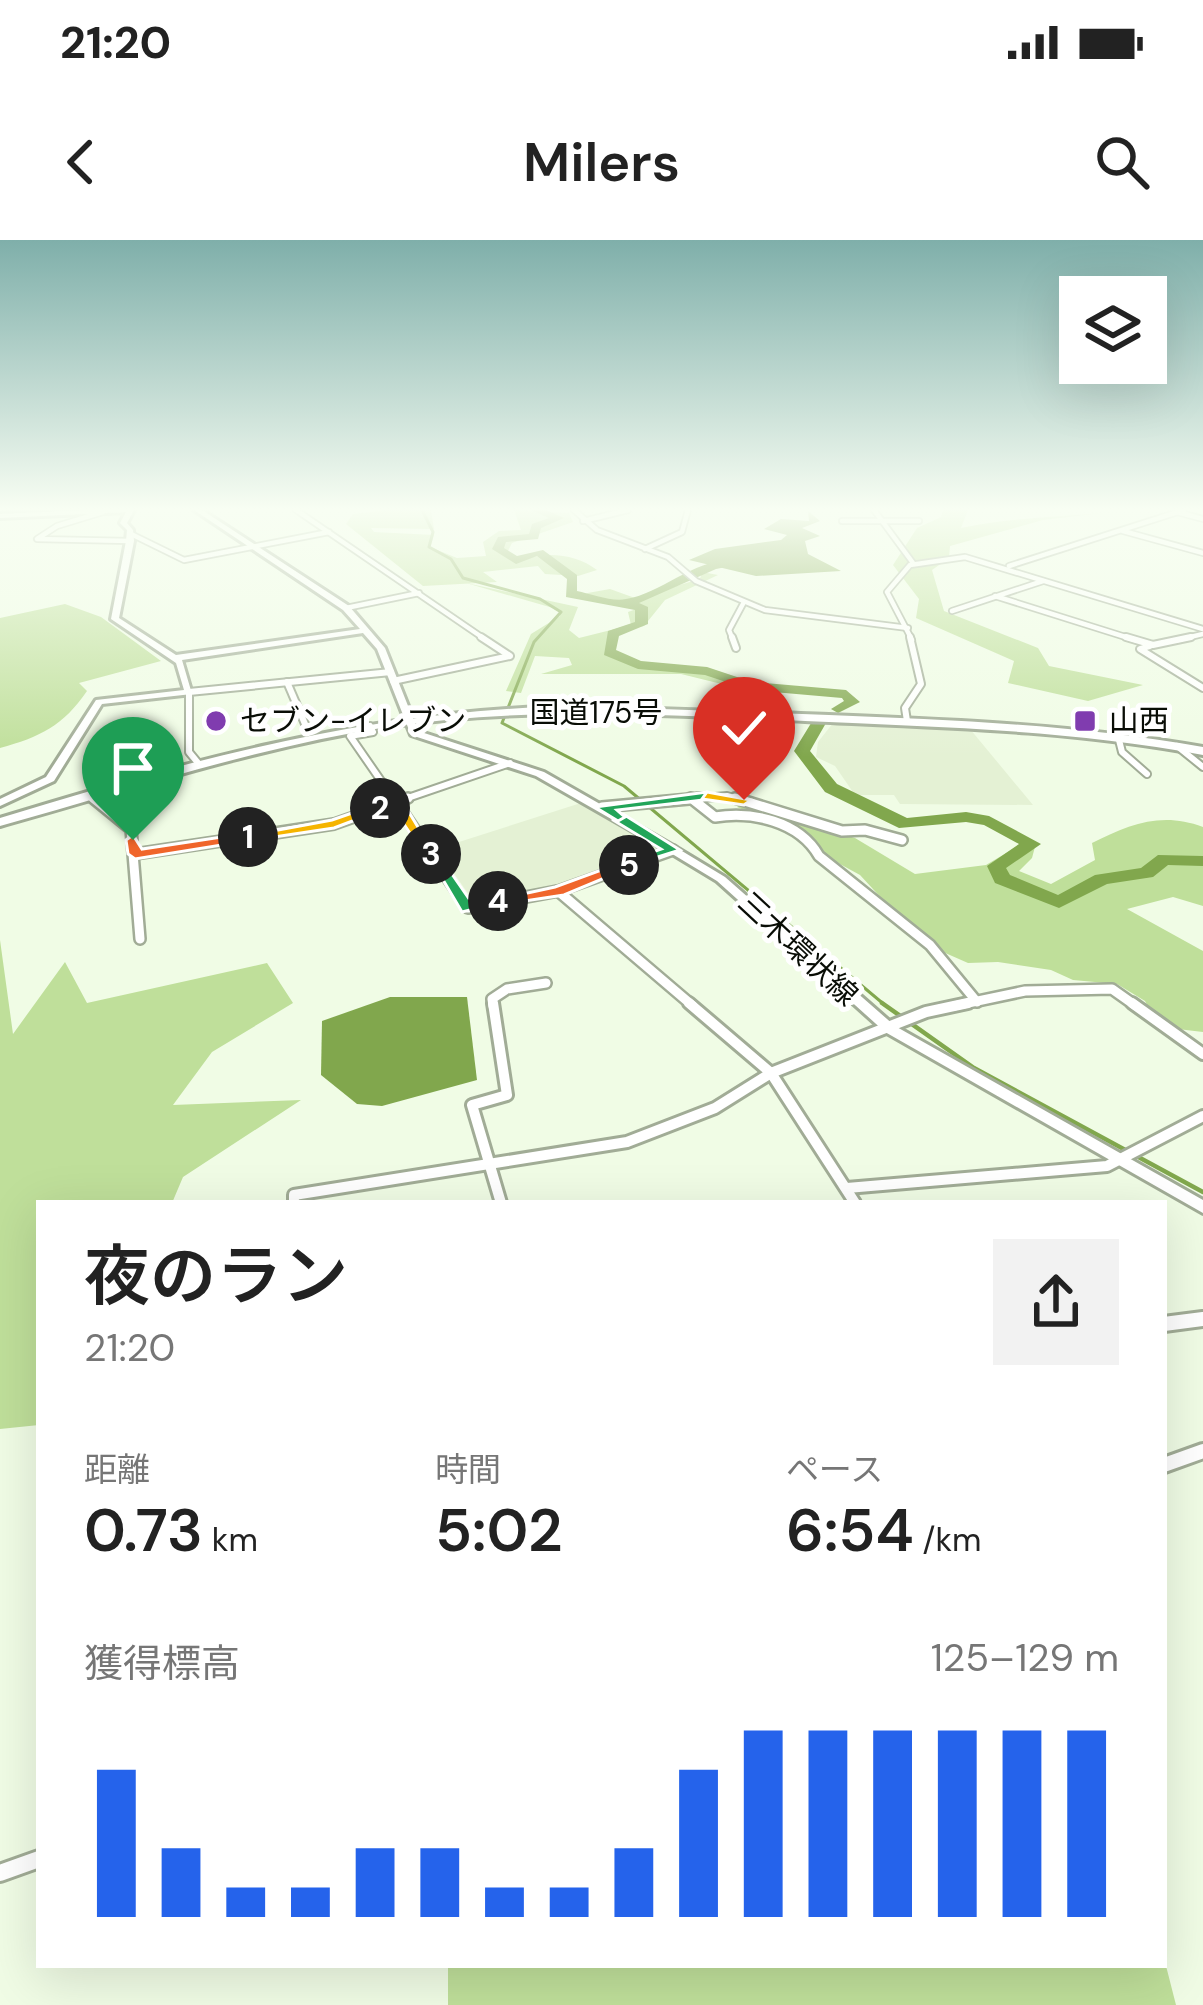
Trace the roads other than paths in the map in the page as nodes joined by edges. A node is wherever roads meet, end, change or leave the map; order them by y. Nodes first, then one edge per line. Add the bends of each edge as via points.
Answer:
1 (120, 592) edge
2 (323, 592) edge
3 (723, 592) edge
4 (887, 592) edge
5 (1007, 592) edge
6 (1083, 592) edge
7 (418, 593) joint
8 (995, 596) junction
9 (744, 602) junction
10 (346, 608) junction
11 (952, 611) dead end
12 (908, 628) junction
13 (367, 630) junction
14 (1203, 632) edge
15 (1153, 645) junction
16 (736, 648) dead end
17 (176, 658) junction
18 (392, 676) junction
19 (287, 682) junction
20 (1203, 688) edge
21 (189, 692) junction
22 (405, 718) junction
23 (907, 718) junction
24 (370, 726) junction
25 (308, 731) junction
26 (1118, 736) junction
27 (1177, 746) junction
28 (1203, 748) edge
29 (195, 760) junction
30 (510, 763) junction
31 (1203, 763) edge
32 (1147, 775) dead end
33 (88, 795) junction
34 (689, 797) junction
35 (396, 802) junction
36 (0, 803) edge
37 (602, 807) junction
38 (0, 819) edge
39 (902, 840) dead end
40 (673, 850) junction
41 (135, 854) junction
42 (558, 891) junction
43 (140, 939) dead end
44 (546, 983) dead end
45 (977, 1001) junction
46 (890, 1029) junction
47 (1203, 1054) edge
48 (771, 1073) junction
49 (1203, 1116) edge
50 (1118, 1160) junction
51 (491, 1167) junction
52 (847, 1188) junction
53 (294, 1200) edge
54 (500, 1200) edge
55 (853, 1200) edge
56 (1203, 1207) edge
57 (1203, 1319) edge
58 (1167, 1324) edge
59 (1203, 1450) edge
60 (1167, 1465) edge
61 (36, 1860) edge
62 (0, 1873) edge

1 - 17 main road via 115,619
2 - 10 main road
3 - 9 street
4 - 12 street
5 - 8 street
6 - 14 street
7 - 10 street
7 - 18 street via 510,656
8 - 11 street
8 - 15 street
9 - 12 street via 780,614
9 - 16 street via 729,630
10 - 13 main road
12 - 23 street via 921,684 905,707
13 - 17 main road
13 - 18 main road
14 - 15 street
15 - 20 street via 1140,649
17 - 21 main road
18 - 19 street
18 - 22 main road
19 - 21 street
19 - 25 street
21 - 29 street
21 - 36 main road via 99,703 50,779
22 - 23 highway, 国道175号 via 580,711
22 - 24 highway, 国道175号
22 - 25 highway, 国道175号
22 - 30 main road, 三木環状線 via 421,738
23 - 26 highway, 国道175号
23 - 28 highway, 国道175号 via 1090,726
24 - 29 highway, 国道175号
24 - 35 street via 350,736
25 - 29 highway, 国道175号
26 - 27 highway, 国道175号
26 - 32 street via 1122,752
27 - 28 highway, 国道175号
27 - 31 street
29 - 33 highway, 国道175号
29 - 38 highway, 国道175号
30 - 35 street
30 - 37 main road, 三木環状線
33 - 38 highway, 国道175号
33 - 41 street via 131,829
34 - 37 street
34 - 39 street via 727,796
34 - 45 street via 715,817 746,812 808,837 819,856 930,945
35 - 41 street via 334,824
35 - 42 street via 468,908
37 - 40 main road, 三木環状線
40 - 42 street
40 - 46 main road, 三木環状線 via 721,879
41 - 43 street
42 - 48 street
44 - 51 street via 507,988 492,999 507,1095 472,1105
45 - 46 street
45 - 47 street via 1112,988
46 - 48 street
46 - 50 main road, 三木環状線
48 - 51 street via 715,1108 627,1142
48 - 52 street
49 - 50 street
50 - 52 street
50 - 56 main road, 三木環状線
51 - 53 street
51 - 54 street
52 - 55 street
57 - 58 street
59 - 60 street
61 - 62 street

